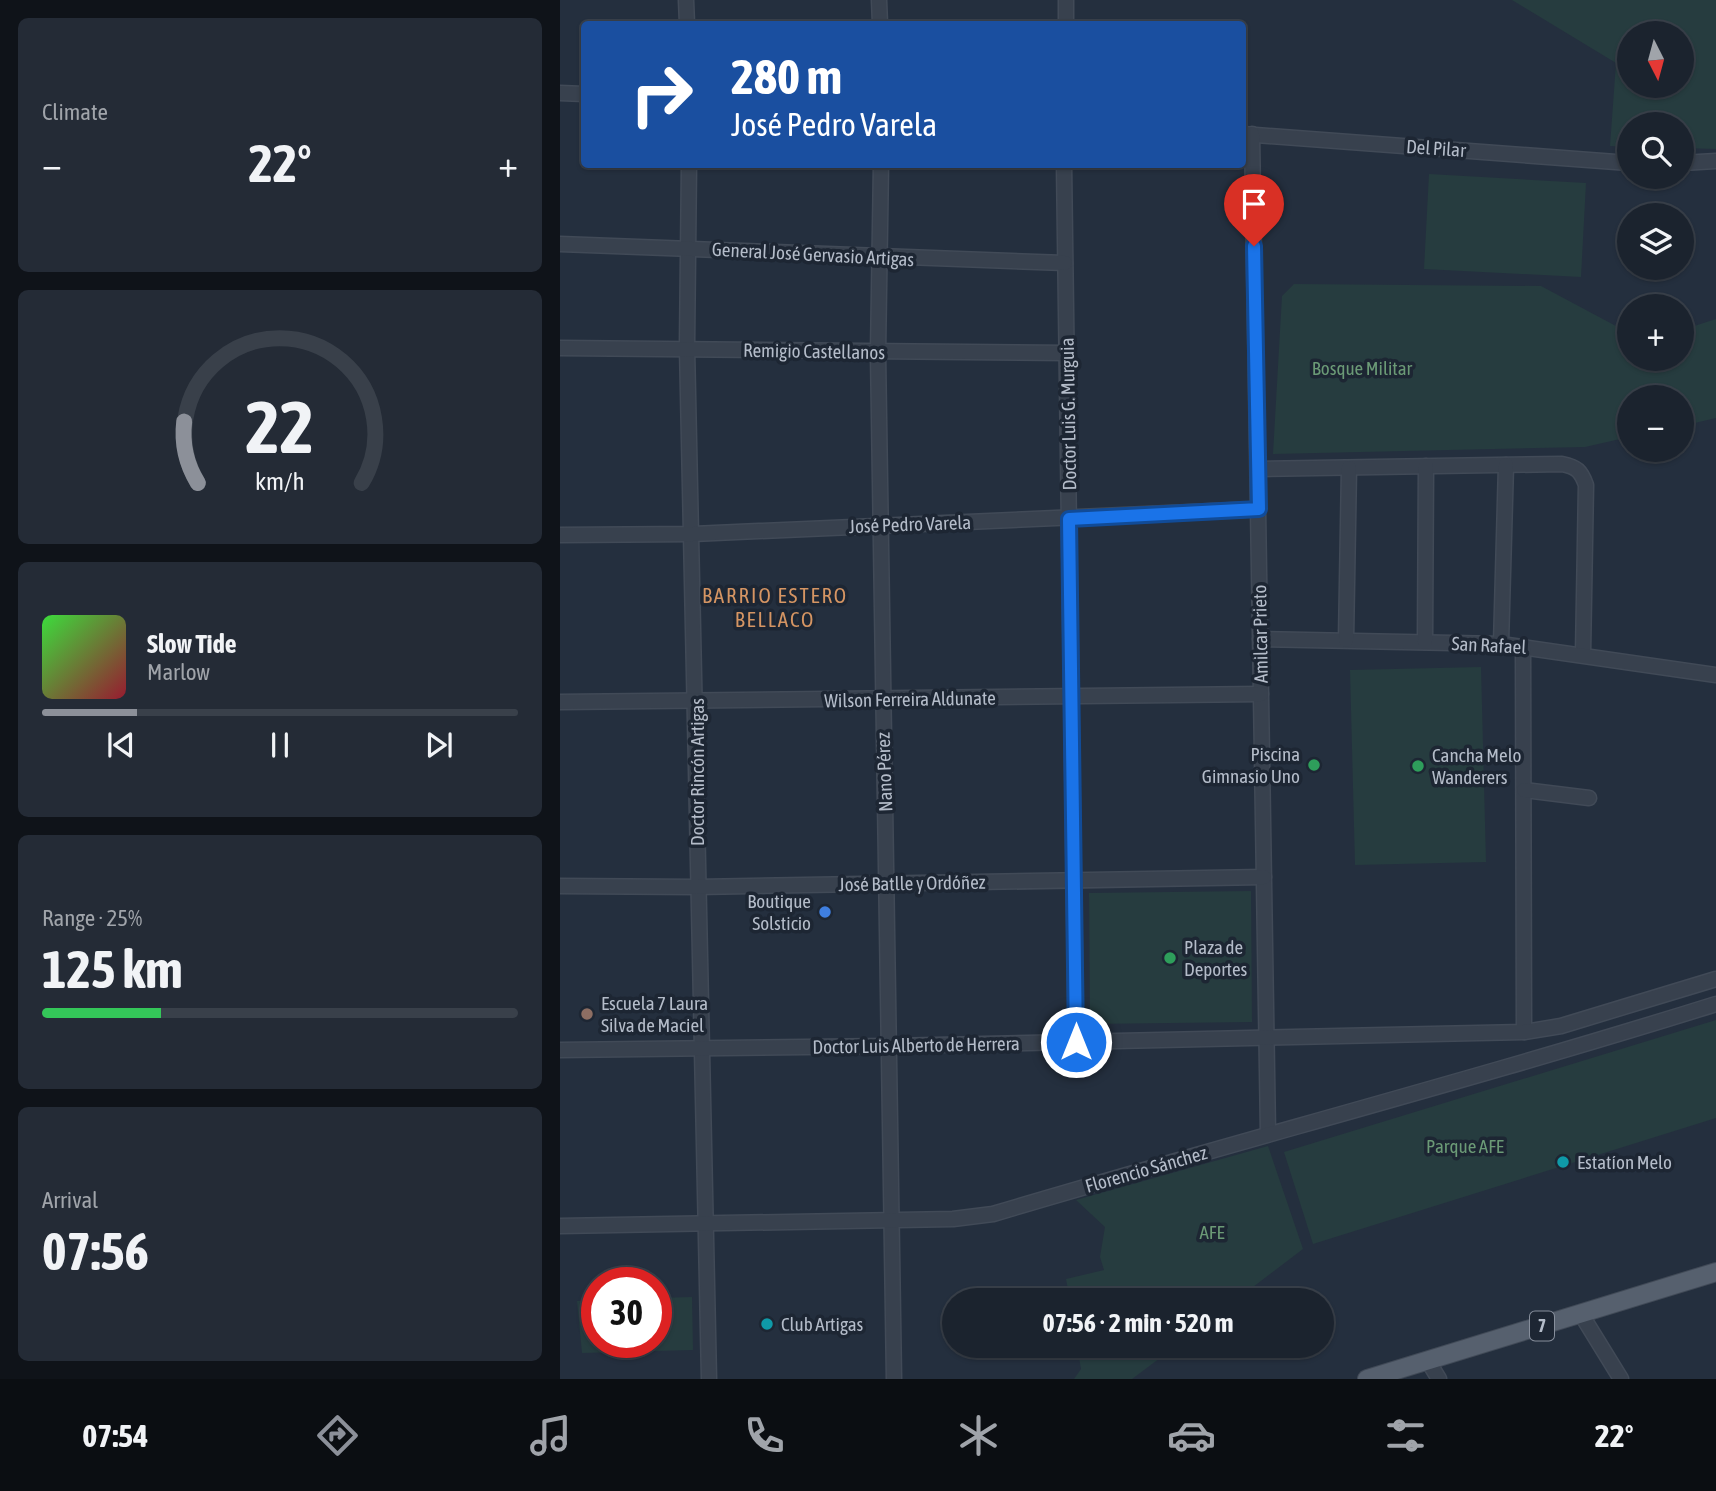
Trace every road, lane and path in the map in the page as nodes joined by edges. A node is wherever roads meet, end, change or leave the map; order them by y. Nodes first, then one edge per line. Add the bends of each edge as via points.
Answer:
1 (686, 0) edge
2 (879, 0) edge
3 (1066, 0) edge
4 (687, 21) edge
5 (880, 21) edge
6 (1066, 21) edge
7 (560, 93) edge
8 (581, 93) edge
9 (1247, 134) edge
10 (1716, 160) edge
11 (1617, 162) edge
12 (1694, 162) edge
13 (689, 168) edge
14 (881, 168) edge
15 (1064, 168) edge
16 (560, 244) edge
17 (687, 248) junction
18 (880, 257) junction
19 (1066, 263) junction
20 (560, 348) edge
21 (687, 348) junction
22 (878, 353) junction
23 (1068, 353) junction
24 (1506, 465) junction
25 (1426, 466) junction
26 (1349, 468) junction
27 (1258, 469) junction
28 (1259, 509) junction
29 (1069, 519) junction
30 (881, 525) junction
31 (693, 534) junction
32 (560, 535) edge
33 (1260, 639) junction
34 (1346, 640) junction
35 (1425, 642) junction
36 (1501, 644) junction
37 (1523, 646) junction
38 (1583, 654) junction
39 (1716, 675) edge
40 (1261, 694) junction
41 (1073, 697) junction
42 (882, 699) junction
43 (697, 701) junction
44 (560, 702) edge
45 (1524, 790) junction
46 (1589, 798) dead end
47 (1264, 877) junction
48 (1075, 881) junction
49 (888, 884) junction
50 (560, 886) edge
51 (697, 887) junction
52 (1716, 979) edge
53 (1716, 1004) edge
54 (1561, 1026) junction
55 (1524, 1032) junction
56 (1264, 1038) junction
57 (1076, 1042) junction
58 (889, 1046) junction
59 (701, 1048) junction
60 (560, 1050) edge
61 (1568, 1051) junction
62 (1268, 1133) junction
63 (890, 1221) junction
64 (704, 1224) junction
65 (560, 1226) edge
66 (1716, 1272) edge
67 (1581, 1314) junction
68 (1428, 1361) junction
69 (709, 1379) edge
70 (894, 1379) edge
71 (1367, 1379) edge
72 (1439, 1379) edge
73 (1621, 1379) edge

1 - 4 street
2 - 5 street
3 - 6 street
7 - 8 street
9 - 11 street, Del Pilar
9 - 27 street, Amilcar Prieto
10 - 12 street
13 - 17 street, Doctor Rincón Artigas
14 - 18 street, Nano Pérez
15 - 19 street, Doctor Luis G. Murguia
16 - 17 street, General José Gervasio Artigas
17 - 18 street, General José Gervasio Artigas
17 - 21 street, Doctor Rincón Artigas
18 - 19 street, General José Gervasio Artigas
18 - 22 street, Nano Pérez
19 - 23 street, Doctor Luis G. Murguia
20 - 21 street, Remigio Castellanos
21 - 22 street, Remigio Castellanos
21 - 31 street, Doctor Rincón Artigas
22 - 23 street, Remigio Castellanos
22 - 30 street, Nano Pérez
23 - 29 street, Doctor Luis G. Murguia
24 - 25 street
24 - 36 street
24 - 38 street via 1562,464 1582,472 1586,485
25 - 26 street
25 - 35 street
26 - 27 street
26 - 34 street
27 - 28 street, Amilcar Prieto
28 - 29 street, José Pedro Varela
28 - 33 street, Amilcar Prieto
29 - 30 street, José Pedro Varela
29 - 41 street, Doctor Luis G. Murguia
30 - 31 street, José Pedro Varela
30 - 42 street, Nano Pérez
31 - 32 street, José Pedro Varela
31 - 43 street, Doctor Rincón Artigas
33 - 34 street, San Rafael
33 - 40 street, Amilcar Prieto
34 - 35 street, San Rafael
35 - 36 street, San Rafael
36 - 37 street, San Rafael
37 - 38 street, San Rafael
37 - 45 street
38 - 39 street, San Rafael
40 - 41 street, Wilson Ferreira Aldunate
40 - 47 street, Amilcar Prieto
41 - 42 street, Wilson Ferreira Aldunate
41 - 48 street, Doctor Luis G. Murguia
42 - 43 street, Wilson Ferreira Aldunate
42 - 49 street, Nano Pérez
43 - 44 street, Wilson Ferreira Aldunate
43 - 51 street, Doctor Rincón Artigas
45 - 46 street
45 - 55 street
47 - 48 street, José Batlle y Ordóñez
47 - 56 street, Amilcar Prieto
48 - 49 street, José Batlle y Ordóñez
48 - 57 street, Doctor Luis G. Murguia
49 - 51 street, José Batlle y Ordóñez
49 - 58 street, Nano Pérez
50 - 51 street, José Batlle y Ordóñez
51 - 59 street, Doctor Rincón Artigas
52 - 54 street
53 - 61 street, Florencio Sánchez
54 - 55 street
54 - 61 street
55 - 56 street, Doctor Luis Alberto de Herrera
56 - 57 street, Doctor Luis Alberto de Herrera
56 - 62 street, Amilcar Prieto
57 - 58 street, Doctor Luis Alberto de Herrera
58 - 59 street, Doctor Luis Alberto de Herrera
58 - 63 street, Nano Pérez
59 - 60 street, Doctor Luis Alberto de Herrera
59 - 64 street, Doctor Rincón Artigas
61 - 62 street, Florencio Sánchez
62 - 63 street, Florencio Sánchez via 993,1214
63 - 64 street, Florencio Sánchez
63 - 70 street, Nano Pérez
64 - 65 street, Florencio Sánchez
64 - 69 street, Doctor Rincón Artigas
66 - 67 main road, 7
67 - 68 main road, 7
67 - 73 street
68 - 71 main road, 7
68 - 72 street

